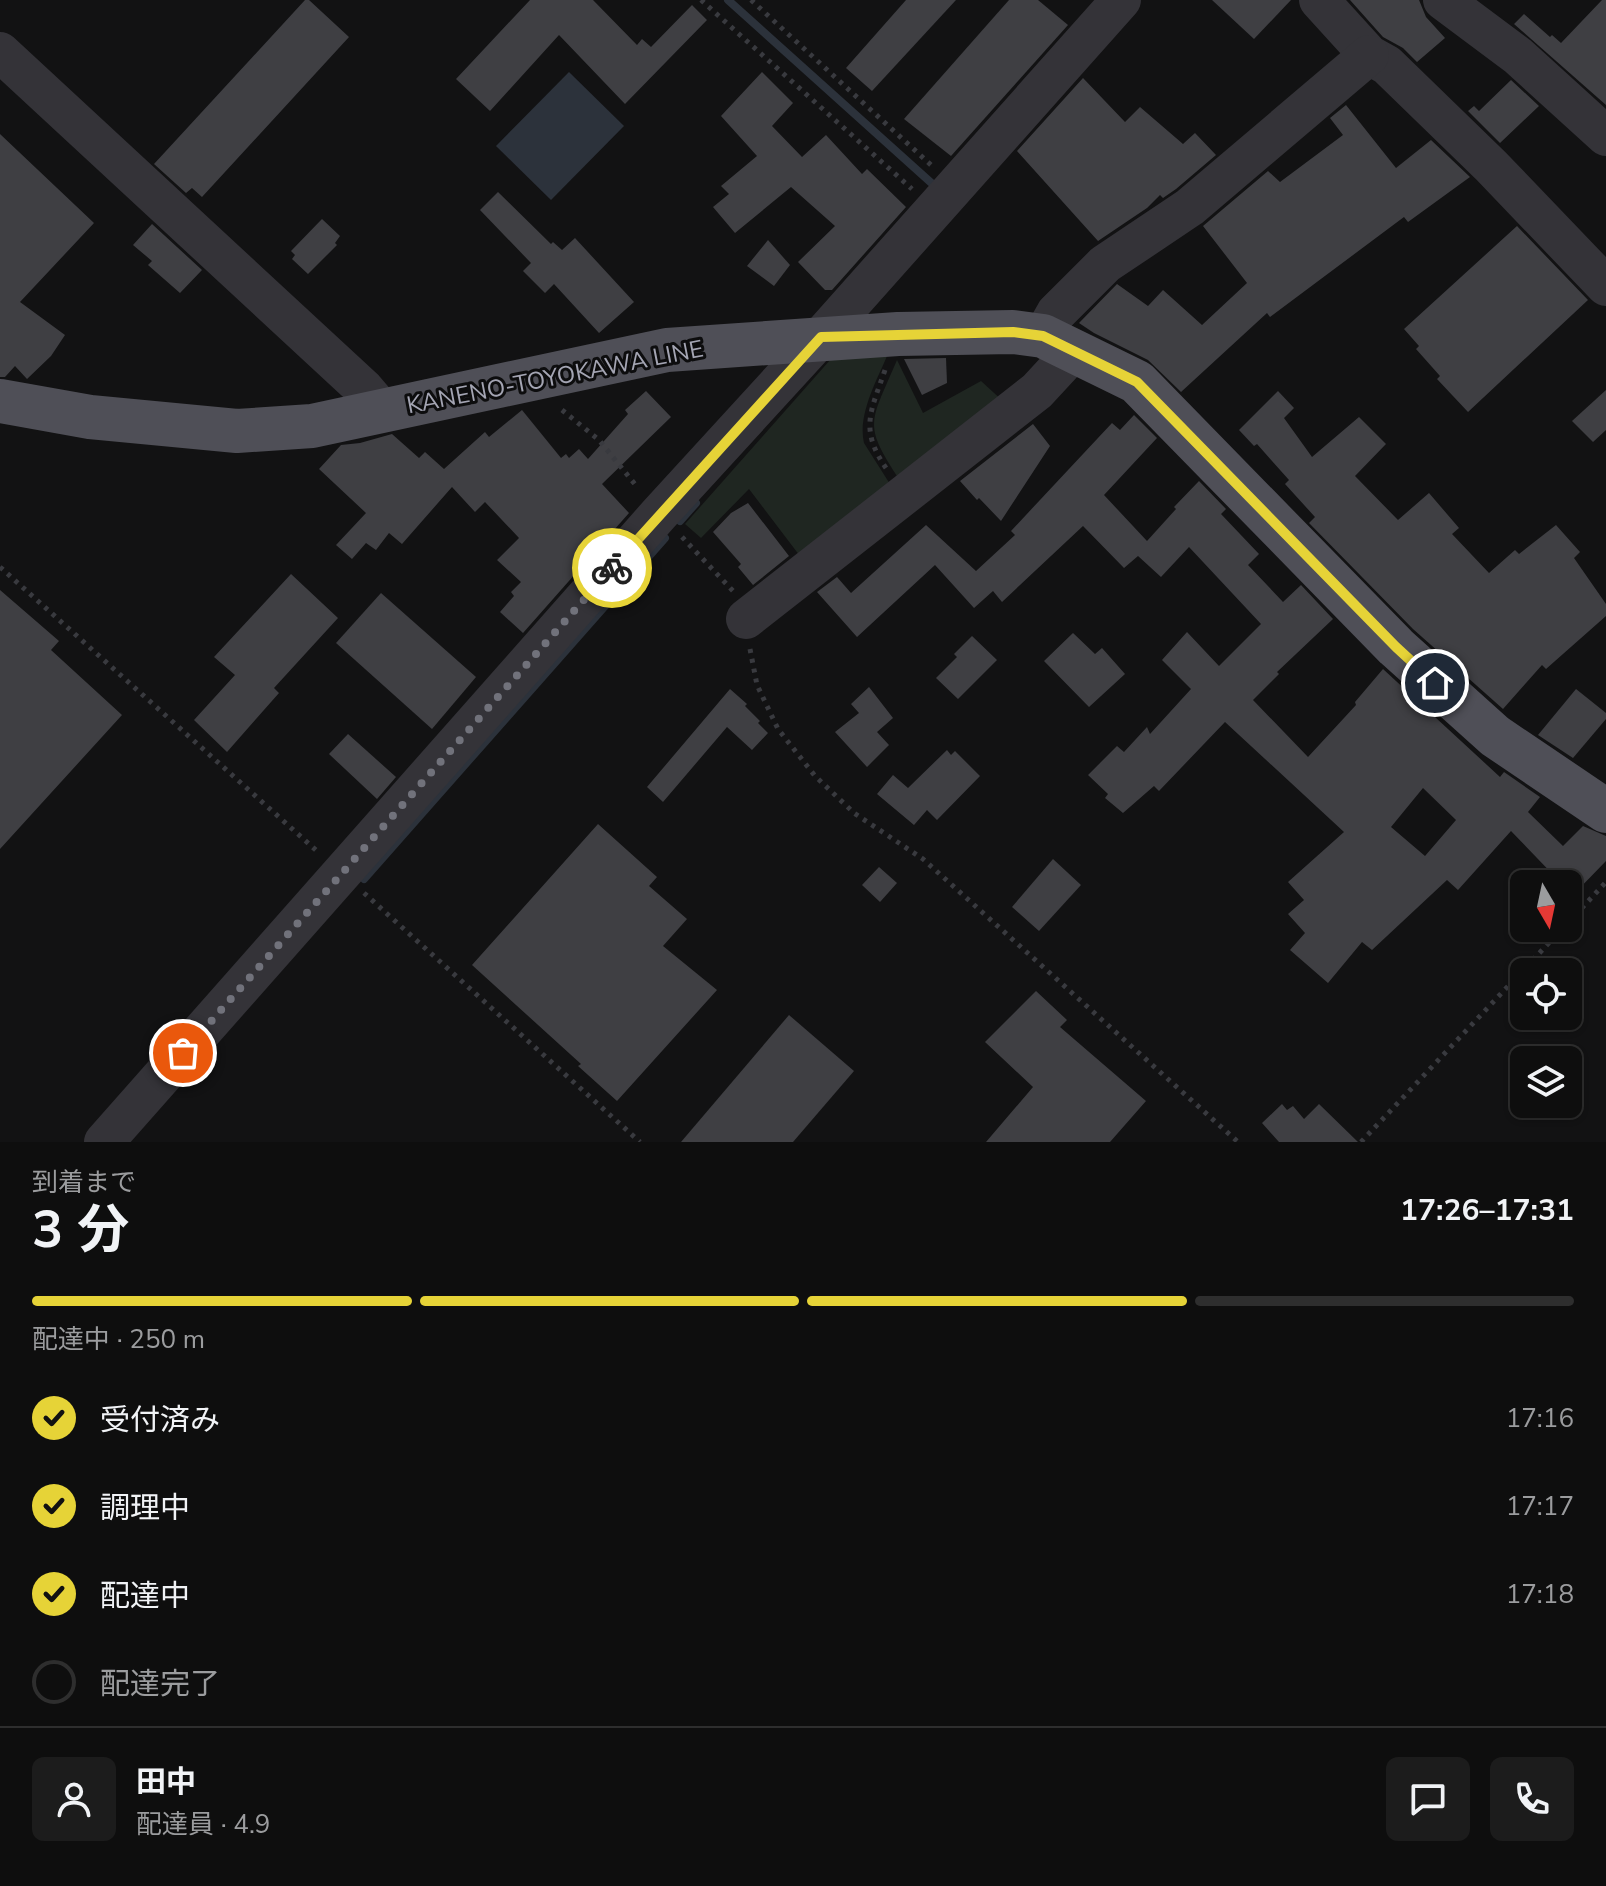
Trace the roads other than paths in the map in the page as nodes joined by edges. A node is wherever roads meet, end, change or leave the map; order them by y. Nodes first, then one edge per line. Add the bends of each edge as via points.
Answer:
1 (1121, 0) edge
2 (1319, 0) edge
3 (1443, 0) edge
4 (0, 52) edge
5 (1369, 55) junction
6 (1606, 136) edge
7 (1606, 286) edge
8 (821, 337) junction
9 (1058, 344) junction
10 (0, 401) edge
11 (382, 410) junction
12 (746, 619) road end
13 (1606, 811) edge
14 (104, 1142) edge

1 - 8 street
2 - 5 street
3 - 6 street via 1518,56
4 - 11 street
5 - 7 street via 1387,65
5 - 9 street via 1190,207 1105,264 1056,313
8 - 9 main road, KANENO-TOYOKAWA LINE via 1013,332
8 - 11 main road, KANENO-TOYOKAWA LINE via 667,350
8 - 14 street
9 - 12 street via 1037,391
9 - 13 main road, KANENO-TOYOKAWA LINE via 1137,382 1396,647 1495,736
10 - 11 main road, KANENO-TOYOKAWA LINE via 90,417 237,431 312,426

